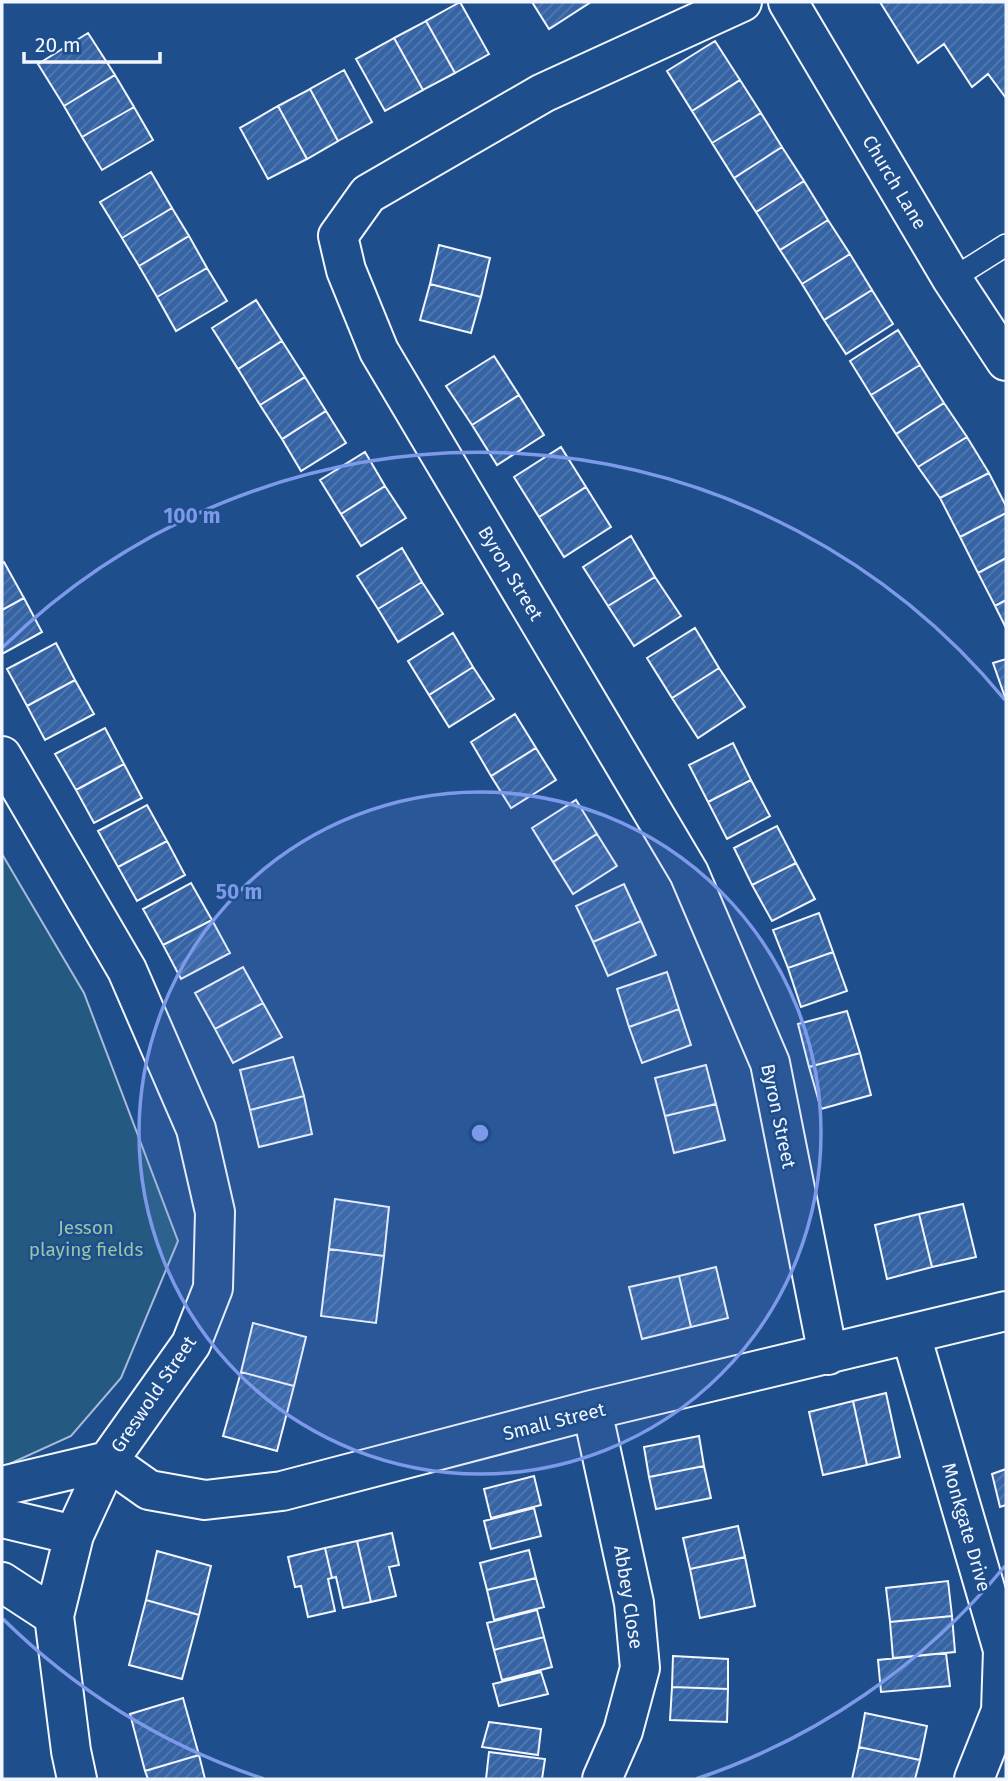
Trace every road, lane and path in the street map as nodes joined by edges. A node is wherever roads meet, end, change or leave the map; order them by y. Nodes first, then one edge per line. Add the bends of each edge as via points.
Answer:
1 (742, 2) edge
2 (788, 2) edge
3 (1006, 245) edge
4 (953, 279) junction
5 (1006, 361) edge
6 (2, 756) edge
7 (1006, 1311) edge
8 (911, 1335) junction
9 (828, 1355) junction
10 (592, 1410) junction
11 (108, 1461) junction
12 (2, 1486) edge
13 (2, 1518) edge
14 (75, 1535) junction
15 (2, 1582) edge
16 (54, 1616) junction
17 (984, 1773) edge
18 (77, 1779) edge
19 (602, 1779) edge

1 - 9 street, Byron Street via 543,93 368,194 338,236 346,270 379,351 689,873 770,1063
2 - 4 street, Church Lane
3 - 4 lane
4 - 5 street, Church Lane
6 - 11 street, Greswold Street via 127,970 196,1129 215,1212 213,1288 191,1343
7 - 8 street, Small Street
8 - 9 street, Small Street
8 - 17 street, Monkgate Drive via 1003,1650 1001,1711
9 - 10 street, Small Street
10 - 11 street, Small Street via 282,1491 205,1500 149,1490
10 - 19 street, Abbey Close via 634,1603 640,1668 623,1731
11 - 12 street
11 - 14 street, Greswold Street
13 - 14 street
14 - 16 street, Greswold Street
15 - 16 street
16 - 18 street, Greswold Street

